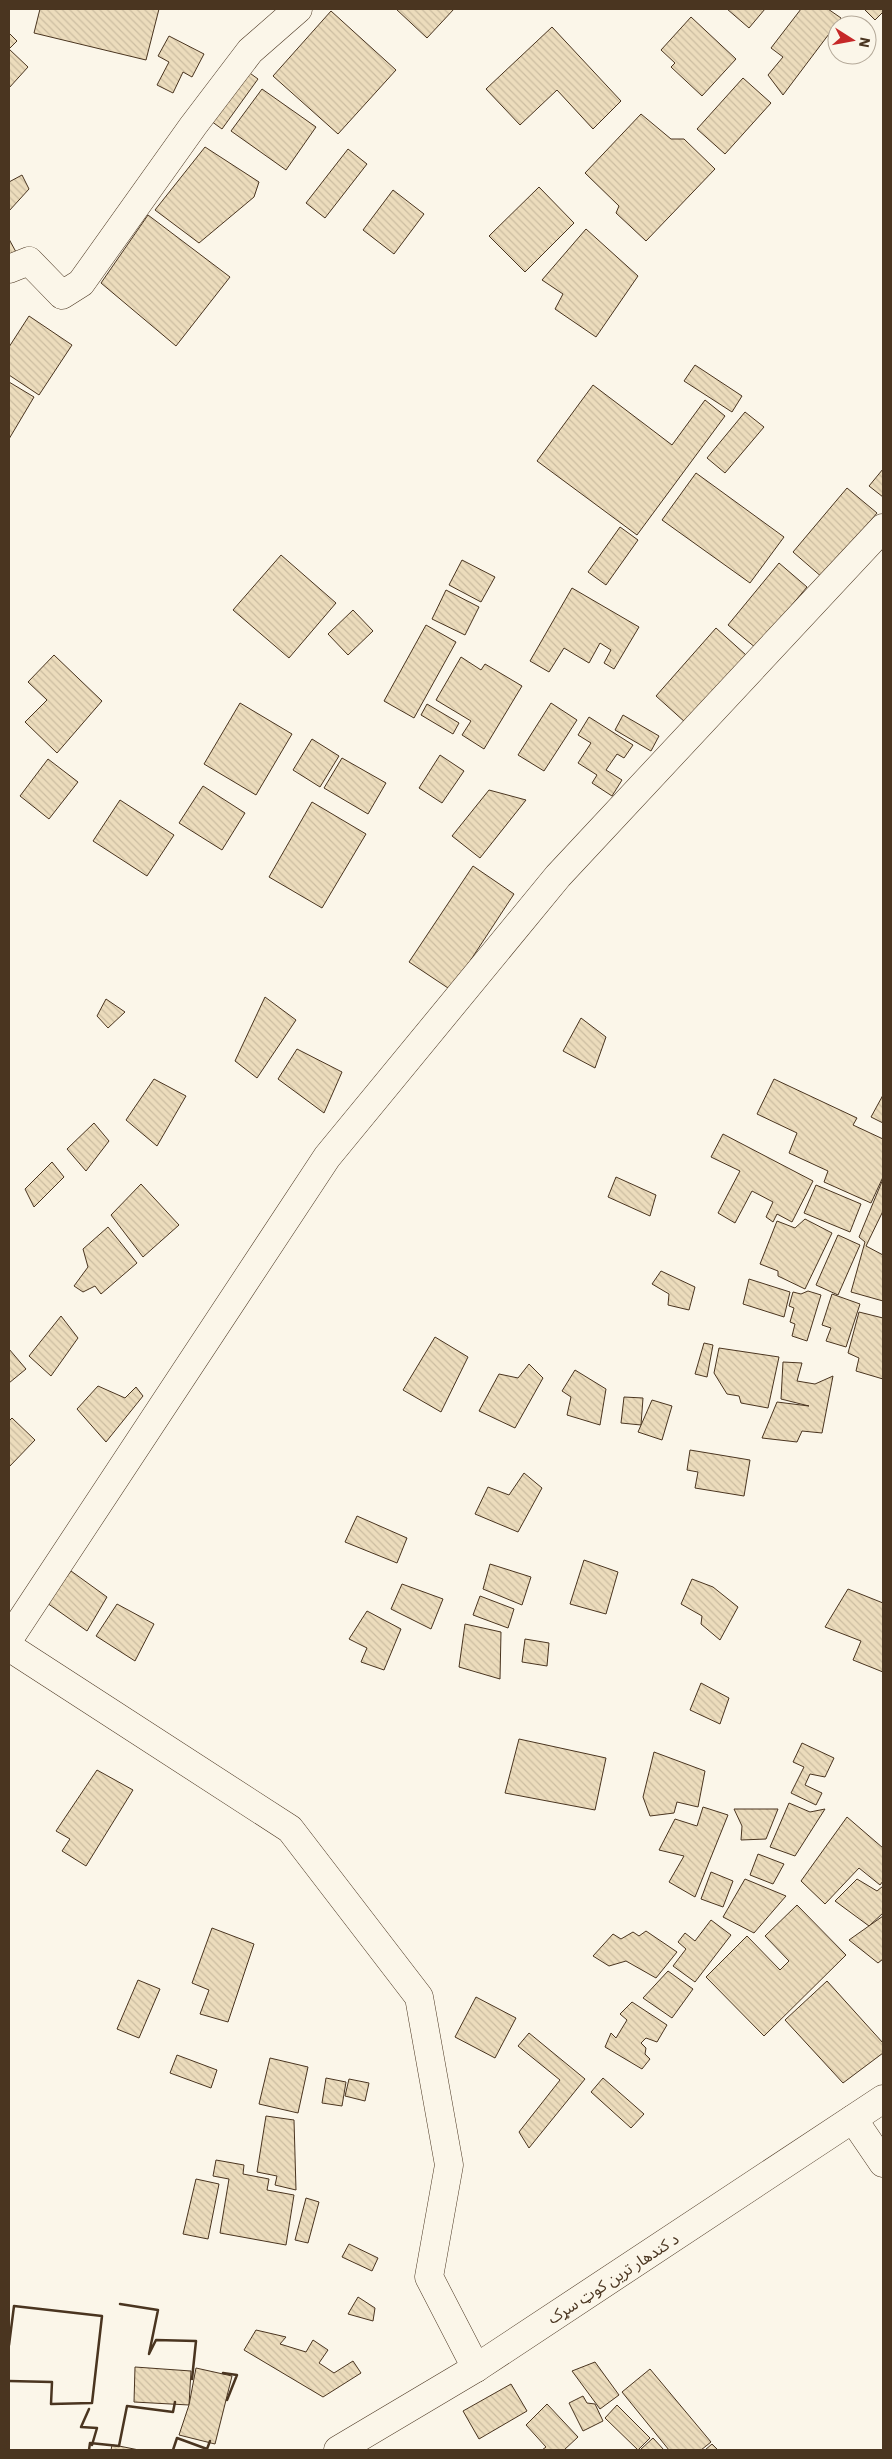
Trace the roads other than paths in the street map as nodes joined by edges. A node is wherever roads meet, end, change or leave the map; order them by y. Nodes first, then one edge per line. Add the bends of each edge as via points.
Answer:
1 (298, 9) edge
2 (9, 269) edge
3 (883, 528) edge
4 (9, 1639) edge
5 (9, 1647) edge
6 (883, 2099) edge
7 (853, 2118) junction
8 (883, 2163) edge
9 (476, 2368) junction
10 (338, 2450) edge

1 - 2 street via 250,51 192,126 81,283 62,295 29,261
3 - 4 street via 558,876 327,1157
5 - 9 street via 290,1829 419,1997 449,2165 429,2277
6 - 7 street, د کندهار ترين کوټ سړک
7 - 8 street
7 - 9 street, د کندهار ترين کوټ سړک
9 - 10 street, د کندهار ترين کوټ سړک

